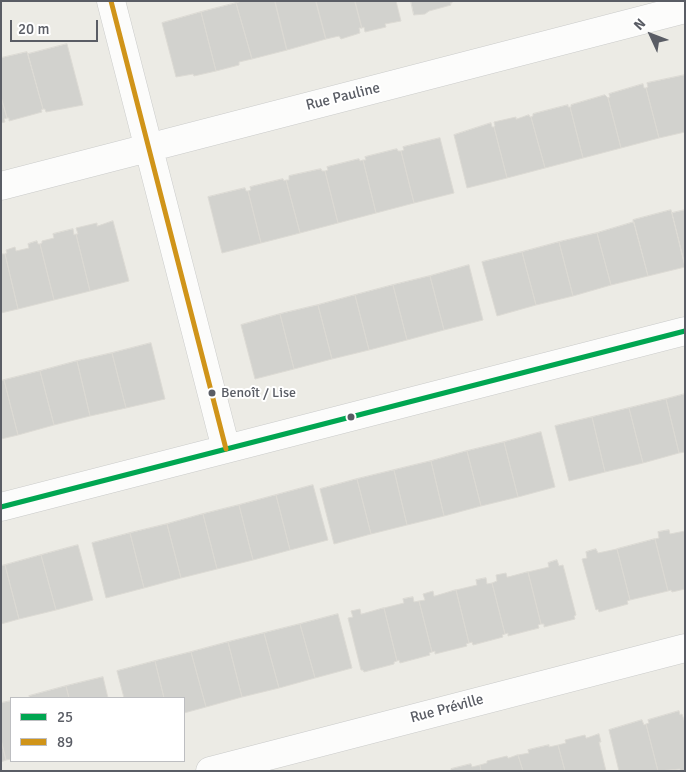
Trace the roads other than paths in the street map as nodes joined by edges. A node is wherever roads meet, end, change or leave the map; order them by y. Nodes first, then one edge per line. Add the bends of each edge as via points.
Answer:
1 (111, 1) edge
2 (685, 9) edge
3 (148, 148) junction
4 (1, 186) edge
5 (685, 331) edge
6 (226, 449) junction
7 (1, 507) edge
8 (685, 648) edge
9 (210, 771) edge

1 - 3 street
2 - 3 street, Rue Pauline
3 - 4 street, Rue Pauline
3 - 6 street
5 - 6 street
6 - 7 street
8 - 9 street, Rue Préville

